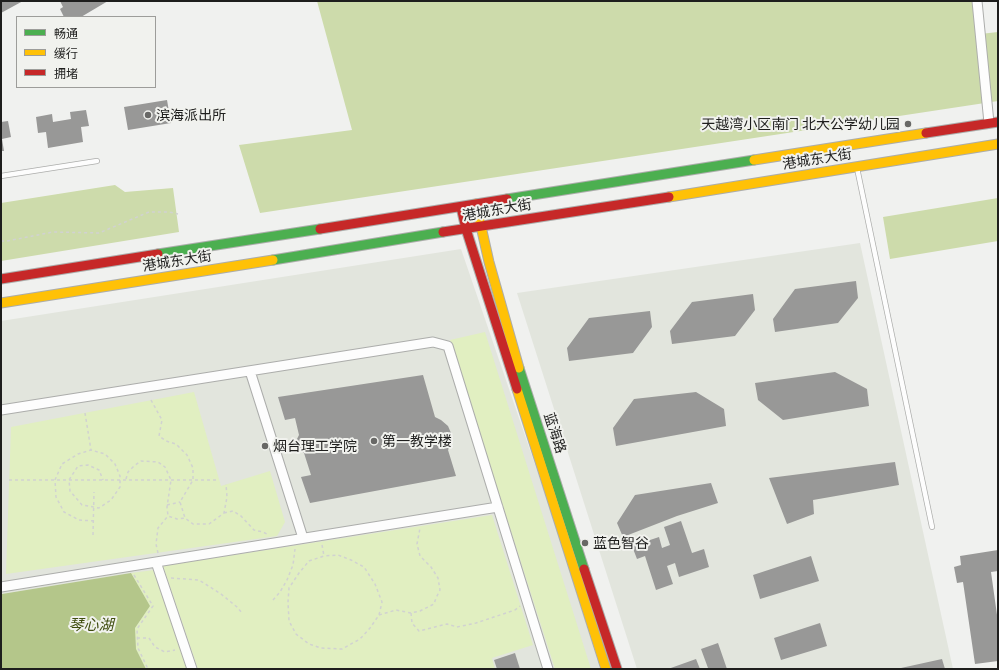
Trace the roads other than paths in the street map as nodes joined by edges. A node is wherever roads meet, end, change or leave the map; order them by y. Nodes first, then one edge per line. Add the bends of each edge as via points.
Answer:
1 (977, 1) edge
2 (994, 122) edge
3 (998, 144) edge
4 (97, 161) dead end
5 (856, 167) junction
6 (1, 176) edge
7 (476, 204) junction
8 (461, 207) junction
9 (481, 226) junction
10 (466, 229) junction
11 (1, 279) edge
12 (1, 303) edge
13 (250, 371) junction
14 (1, 410) edge
15 (498, 507) junction
16 (932, 527) dead end
17 (303, 538) junction
18 (157, 557) junction
19 (1, 586) edge
20 (192, 669) edge
21 (548, 669) edge
22 (606, 669) edge
23 (617, 669) edge

1 - 2 street
2 - 7 main road, 港城东大街
3 - 5 main road, 港城东大街
4 - 6 lane
5 - 9 main road, 港城东大街
5 - 16 lane
7 - 8 main road, 港城东大街
7 - 9 main road, 蓝海路
8 - 10 main road, 蓝海路
8 - 11 main road, 港城东大街
9 - 10 main road, 港城东大街
9 - 23 main road, 蓝海路 via 488,262 518,365
10 - 12 main road, 港城东大街
10 - 22 main road, 蓝海路
13 - 14 street
13 - 15 street via 433,342 448,346
13 - 17 street
15 - 17 street
15 - 21 street
17 - 18 street
18 - 19 street
18 - 20 street

